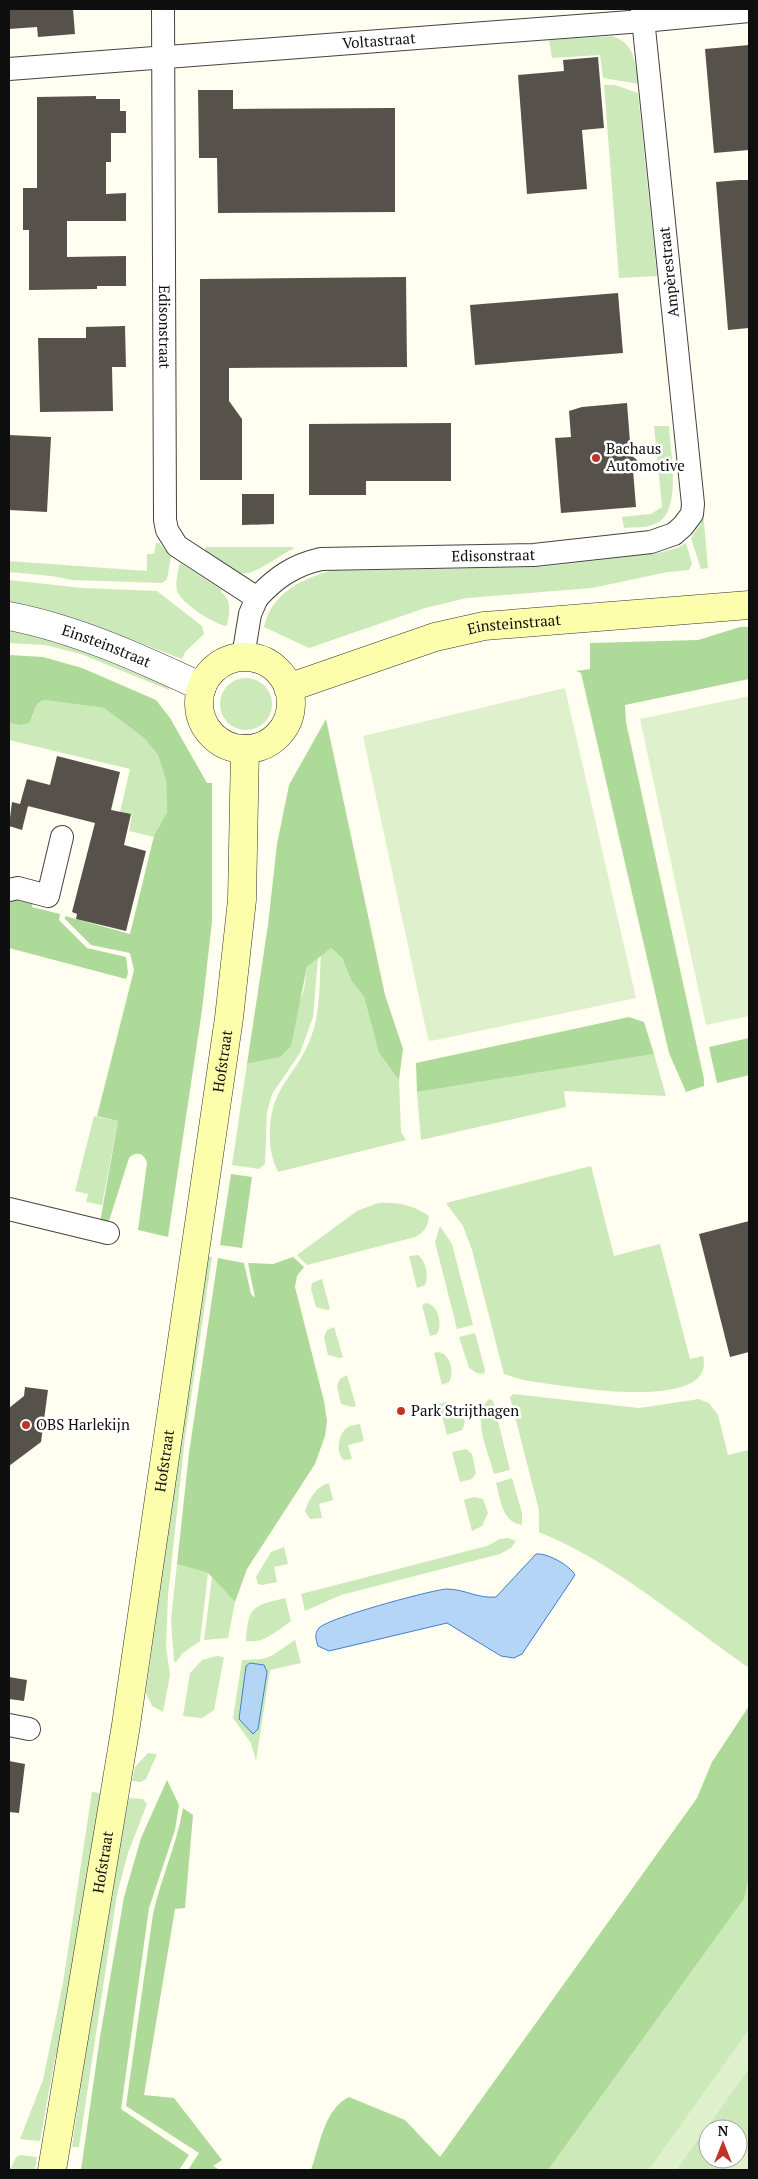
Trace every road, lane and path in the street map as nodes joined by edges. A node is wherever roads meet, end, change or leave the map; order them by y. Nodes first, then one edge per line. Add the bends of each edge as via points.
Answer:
1 (163, 9) edge
2 (749, 11) edge
3 (643, 15) edge
4 (162, 58) junction
5 (9, 69) edge
6 (678, 531) joint
7 (257, 598) junction
8 (749, 604) edge
9 (9, 616) edge
10 (243, 657) junction
11 (202, 687) junction
12 (288, 688) junction
13 (245, 749) junction
14 (62, 837) dead end
15 (9, 890) edge
16 (9, 1209) edge
17 (108, 1233) dead end
18 (52, 2170) edge

1 - 4 street, Edisonstraat
2 - 3 street, Voltastraat
3 - 4 street, Voltastraat
3 - 6 street, Ampèrestraat via 693,504 692,514
4 - 5 street, Voltastraat
4 - 7 street, Edisonstraat via 167,530 184,551
6 - 7 street, Edisonstraat via 651,542 534,555 320,559 289,570
7 - 10 street, Edisonstraat via 250,614
8 - 12 main road, Einsteinstraat via 471,628 435,637
9 - 11 street, Einsteinstraat via 43,623 95,641
10 - 11 main road via 221,664
10 - 12 main road via 271,665
11 - 13 main road via 200,712 204,724 221,742
12 - 13 main road via 291,700 286,724 269,742
13 - 18 main road, Hofstraat via 242,900 229,1018 126,1725
14 - 15 street via 48,896 18,888
16 - 17 street

